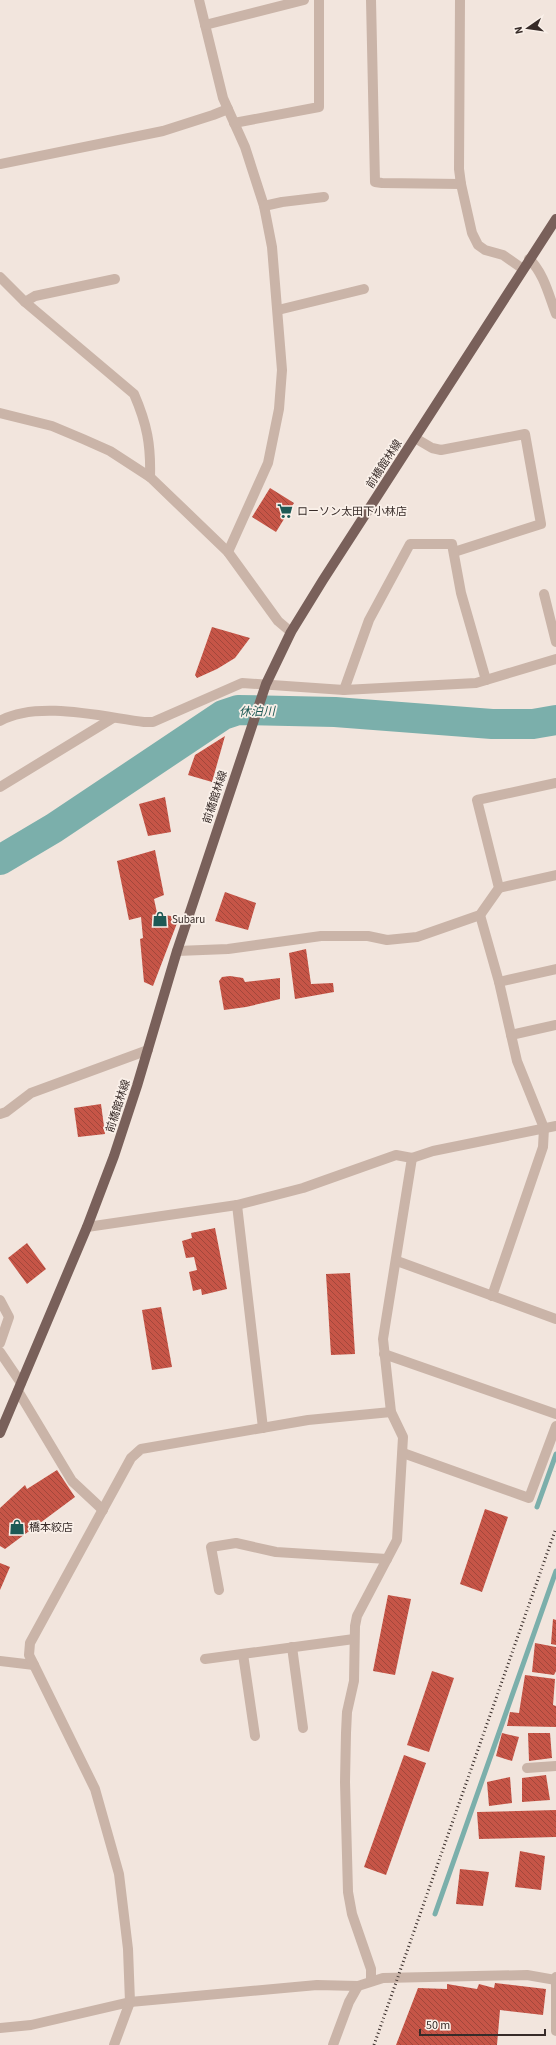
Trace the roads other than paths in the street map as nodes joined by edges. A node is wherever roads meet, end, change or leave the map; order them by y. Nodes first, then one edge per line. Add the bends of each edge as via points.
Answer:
1 (199, 0) edge
2 (304, 0) edge
3 (319, 0) edge
4 (371, 0) edge
5 (460, 0) edge
6 (205, 25) junction
7 (228, 108) junction
8 (234, 124) junction
9 (0, 164) edge
10 (461, 184) junction
11 (324, 197) dead end
12 (264, 206) junction
13 (556, 219) edge
14 (529, 259) junction
15 (523, 269) junction
16 (0, 277) edge
17 (115, 279) dead end
18 (364, 289) dead end
19 (26, 302) junction
20 (278, 310) junction
21 (556, 314) edge
22 (0, 413) edge
23 (415, 438) junction
24 (150, 477) junction
25 (228, 552) junction
26 (454, 552) junction
27 (544, 594) dead end
28 (291, 632) junction
29 (556, 642) edge
30 (556, 658) edge
31 (486, 680) junction
32 (264, 687) junction
33 (344, 690) junction
34 (113, 718) junction
35 (0, 721) edge
36 (556, 783) edge
37 (0, 788) edge
38 (556, 875) edge
39 (499, 888) junction
40 (480, 915) junction
41 (177, 951) junction
42 (556, 969) edge
43 (499, 982) junction
44 (556, 1025) edge
45 (512, 1035) junction
46 (148, 1050) junction
47 (0, 1114) edge
48 (556, 1126) edge
49 (544, 1128) junction
50 (412, 1158) junction
51 (237, 1205) junction
52 (87, 1226) junction
53 (397, 1261) junction
54 (492, 1296) junction
55 (0, 1300) edge
56 (556, 1319) edge
57 (0, 1343) edge
58 (0, 1352) edge
59 (384, 1354) junction
60 (19, 1387) junction
61 (391, 1412) junction
62 (556, 1414) edge
63 (556, 1426) edge
64 (263, 1428) junction
65 (0, 1433) edge
66 (403, 1453) junction
67 (103, 1510) junction
68 (387, 1559) junction
69 (219, 1590) dead end
70 (354, 1639) junction
71 (292, 1647) junction
72 (243, 1654) junction
73 (206, 1659) dead end
74 (0, 1661) edge
75 (34, 1665) junction
76 (303, 1728) dead end
77 (255, 1736) dead end
78 (556, 1766) edge
79 (527, 1768) dead end
80 (556, 1977) edge
81 (556, 1980) edge
82 (371, 1981) junction
83 (358, 1986) junction
84 (130, 2002) junction
85 (0, 2028) edge
86 (556, 2031) edge
87 (114, 2045) edge
88 (333, 2045) edge

1 - 6 street
2 - 6 street
3 - 8 street via 319,107
4 - 10 street via 375,182
5 - 10 street
6 - 7 street via 223,98
7 - 8 street
7 - 9 street via 213,116 163,131
8 - 12 street via 245,147
10 - 15 street via 472,233 478,245 485,250 504,255
11 - 12 street
12 - 20 street via 272,247
13 - 14 main road, 前橋館林線
14 - 15 main road, 前橋館林線
14 - 21 street via 540,273
15 - 23 main road, 前橋館林線
16 - 19 street
17 - 19 street via 35,296
18 - 20 street
19 - 24 street via 134,394 149,435
20 - 25 street via 282,370 276,425 268,464
22 - 24 street via 52,426 83,439 110,451
23 - 26 street via 432,448 442,450 525,434 541,524
23 - 28 main road, 前橋館林線
24 - 25 street
25 - 28 street via 278,621
26 - 31 street via 461,592
26 - 33 street via 452,544 410,544 369,620
27 - 29 street
28 - 32 main road, 前橋館林線
30 - 31 street
31 - 33 street via 476,683
32 - 33 street
32 - 34 street via 242,683 153,722
32 - 41 main road, 前橋館林線
34 - 35 street via 53,709 8,716
34 - 37 street
36 - 39 street via 477,800
38 - 39 street
39 - 40 street
40 - 41 street via 417,937 387,940 368,936 321,936 228,949
40 - 43 street
41 - 46 main road, 前橋館林線
42 - 43 street
43 - 45 street
44 - 45 street
45 - 49 street via 517,1061
46 - 47 street via 30,1093
46 - 52 main road, 前橋館林線 via 114,1156
48 - 49 street
49 - 50 street via 433,1150
49 - 54 street via 543,1147
50 - 51 street via 396,1155 303,1188
50 - 53 street
51 - 52 street
51 - 64 street
52 - 60 main road, 前橋館林線
53 - 54 street
53 - 59 street via 383,1339
54 - 56 street
55 - 57 street via 9,1317
58 - 60 street
59 - 61 street
59 - 62 street
60 - 65 main road, 前橋館林線
60 - 67 street via 72,1481
61 - 64 street via 308,1420
61 - 66 street via 403,1437
63 - 66 street via 529,1498
64 - 67 street via 141,1449 131,1458
66 - 68 street via 397,1540
67 - 75 street via 30,1643 29,1655
68 - 69 street via 276,1552 236,1543 211,1547
68 - 70 street via 357,1616
70 - 71 street
70 - 82 street via 355,1667 346,1733 348,1892 352,1914 371,1969
71 - 72 street
71 - 76 street
72 - 73 street
72 - 77 street
74 - 75 street
75 - 84 street via 95,1789 119,1874 128,1949
78 - 79 street
80 - 81 street
81 - 82 street via 528,1975 397,1978
81 - 86 street
82 - 83 street
83 - 84 street via 317,1985
83 - 88 street via 348,2002
84 - 85 street via 31,2025
84 - 87 street

